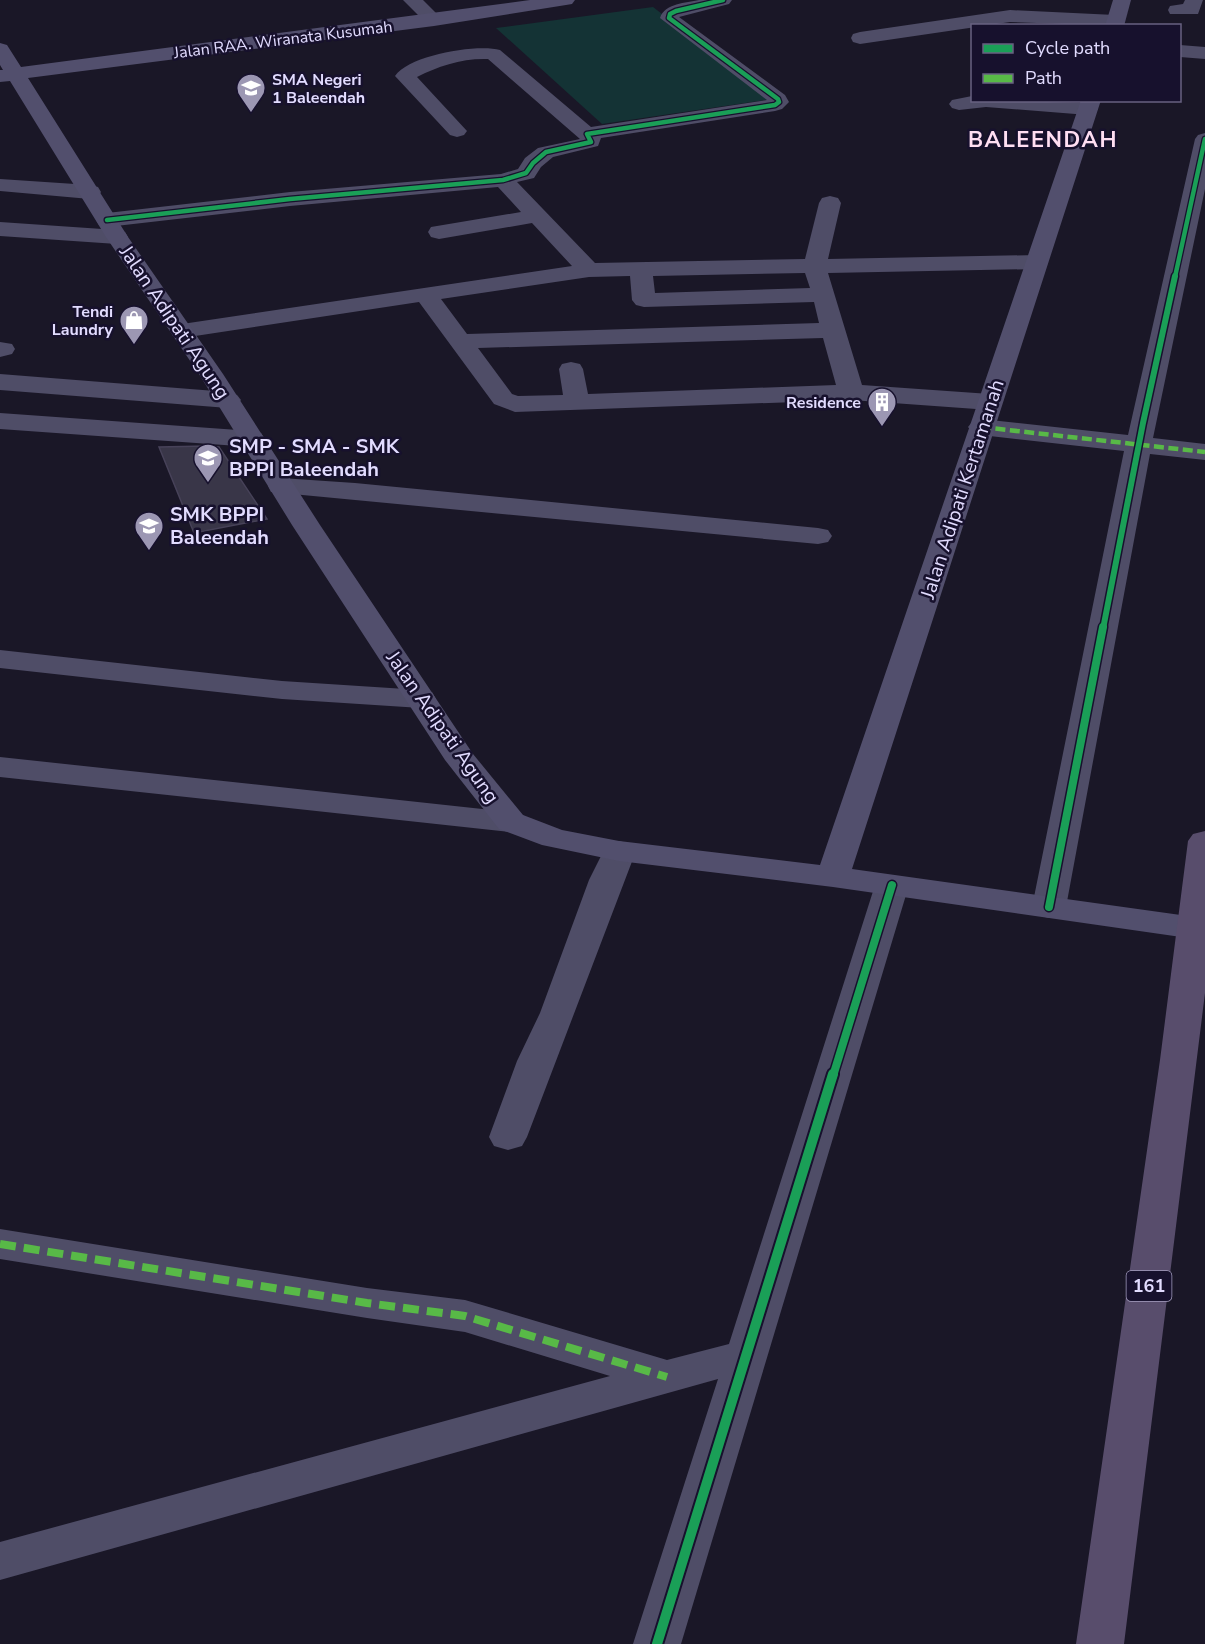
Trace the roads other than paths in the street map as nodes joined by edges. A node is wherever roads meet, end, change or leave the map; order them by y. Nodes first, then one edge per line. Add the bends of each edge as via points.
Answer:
1 (412, 0) edge
2 (566, 0) edge
3 (723, 0) edge
4 (1122, 0) edge
5 (1194, 0) edge
6 (1177, 10) dead end
7 (434, 20) junction
8 (1018, 21) edge
9 (1115, 23) edge
10 (860, 38) dead end
11 (0, 49) edge
12 (1181, 51) edge
13 (1205, 53) edge
14 (8, 75) edge
15 (959, 104) dead end
16 (1089, 105) edge
17 (984, 107) edge
18 (457, 131) dead end
19 (587, 134) junction
20 (1205, 139) edge
21 (503, 180) junction
22 (0, 185) edge
23 (90, 192) junction
24 (830, 202) dead end
25 (537, 216) junction
26 (0, 229) edge
27 (103, 230) junction
28 (439, 232) dead end
29 (0, 243) edge
30 (1037, 262) junction
31 (815, 266) junction
32 (641, 269) junction
33 (589, 270) junction
34 (426, 295) junction
35 (823, 295) junction
36 (644, 300) junction
37 (833, 330) junction
38 (182, 331) junction
39 (649, 335) junction
40 (461, 341) junction
41 (571, 369) dead end
42 (0, 382) edge
43 (851, 392) junction
44 (228, 400) junction
45 (990, 402) junction
46 (577, 403) junction
47 (0, 421) edge
48 (981, 427) junction
49 (252, 439) junction
50 (1139, 443) junction
51 (1205, 452) edge
52 (281, 486) junction
53 (818, 536) dead end
54 (0, 659) edge
55 (421, 699) junction
56 (1, 768) edge
57 (511, 822) junction
58 (1205, 841) edge
59 (619, 851) junction
60 (833, 877) junction
61 (892, 885) junction
62 (1049, 908) junction
63 (1195, 928) junction
64 (508, 1137) dead end
65 (0, 1244) edge
66 (746, 1355) junction
67 (667, 1377) junction
68 (0, 1562) edge
69 (657, 1644) edge
70 (1100, 1644) edge

1 - 7 street
2 - 7 main road, Jalan RAA. Wiranata Kusumah
3 - 19 street via 676,11 669,18 779,102
4 - 9 main road
5 - 6 street via 1191,10
7 - 14 main road, Jalan RAA. Wiranata Kusumah
8 - 9 street
8 - 10 street via 1000,17
11 - 14 main road, Jalan Adipati Agung
12 - 13 street
14 - 23 main road, Jalan Adipati Agung
15 - 17 street
16 - 17 street
16 - 30 main road, Jalan Adipati Kertamanah
18 - 19 street via 405,76 459,55 486,53 493,54
19 - 21 street via 591,142 543,152 526,173
20 - 50 street
21 - 25 street
21 - 27 street
22 - 23 street
23 - 27 main road, Jalan Adipati Agung
24 - 31 street
25 - 28 street
25 - 33 street
26 - 27 street
27 - 29 street via 73,241 41,246
27 - 38 main road, Jalan Adipati Agung
30 - 31 street
30 - 45 main road, Jalan Adipati Kertamanah
31 - 32 street
31 - 35 street
32 - 33 street
32 - 36 street
33 - 34 street
34 - 38 street
34 - 40 street
35 - 36 street
35 - 37 street
36 - 39 street
37 - 39 street
37 - 43 street
38 - 44 main road, Jalan Adipati Agung
39 - 40 street
40 - 46 street via 506,401 519,405
41 - 46 street
42 - 44 street
43 - 45 street
43 - 46 street
44 - 49 main road, Jalan Adipati Agung
45 - 48 main road, Jalan Adipati Kertamanah
47 - 49 street
48 - 50 street
48 - 60 main road, Jalan Adipati Kertamanah
49 - 52 main road, Jalan Adipati Agung
50 - 51 street
50 - 62 street
52 - 53 street
52 - 55 main road, Jalan Adipati Agung
54 - 55 street via 282,690
55 - 57 main road, Jalan Adipati Agung via 461,760
56 - 57 street
57 - 59 main road, Jalan Adipati Agung via 554,838
58 - 63 main road, 161
59 - 60 main road, Jalan Adipati Agung
59 - 64 street
60 - 61 main road, Jalan Adipati Agung
61 - 62 main road, Jalan Adipati Agung
61 - 66 street
62 - 63 main road, Jalan Adipati Agung
63 - 70 main road, 161
65 - 67 street via 465,1316
66 - 67 street
66 - 69 street
67 - 68 street

